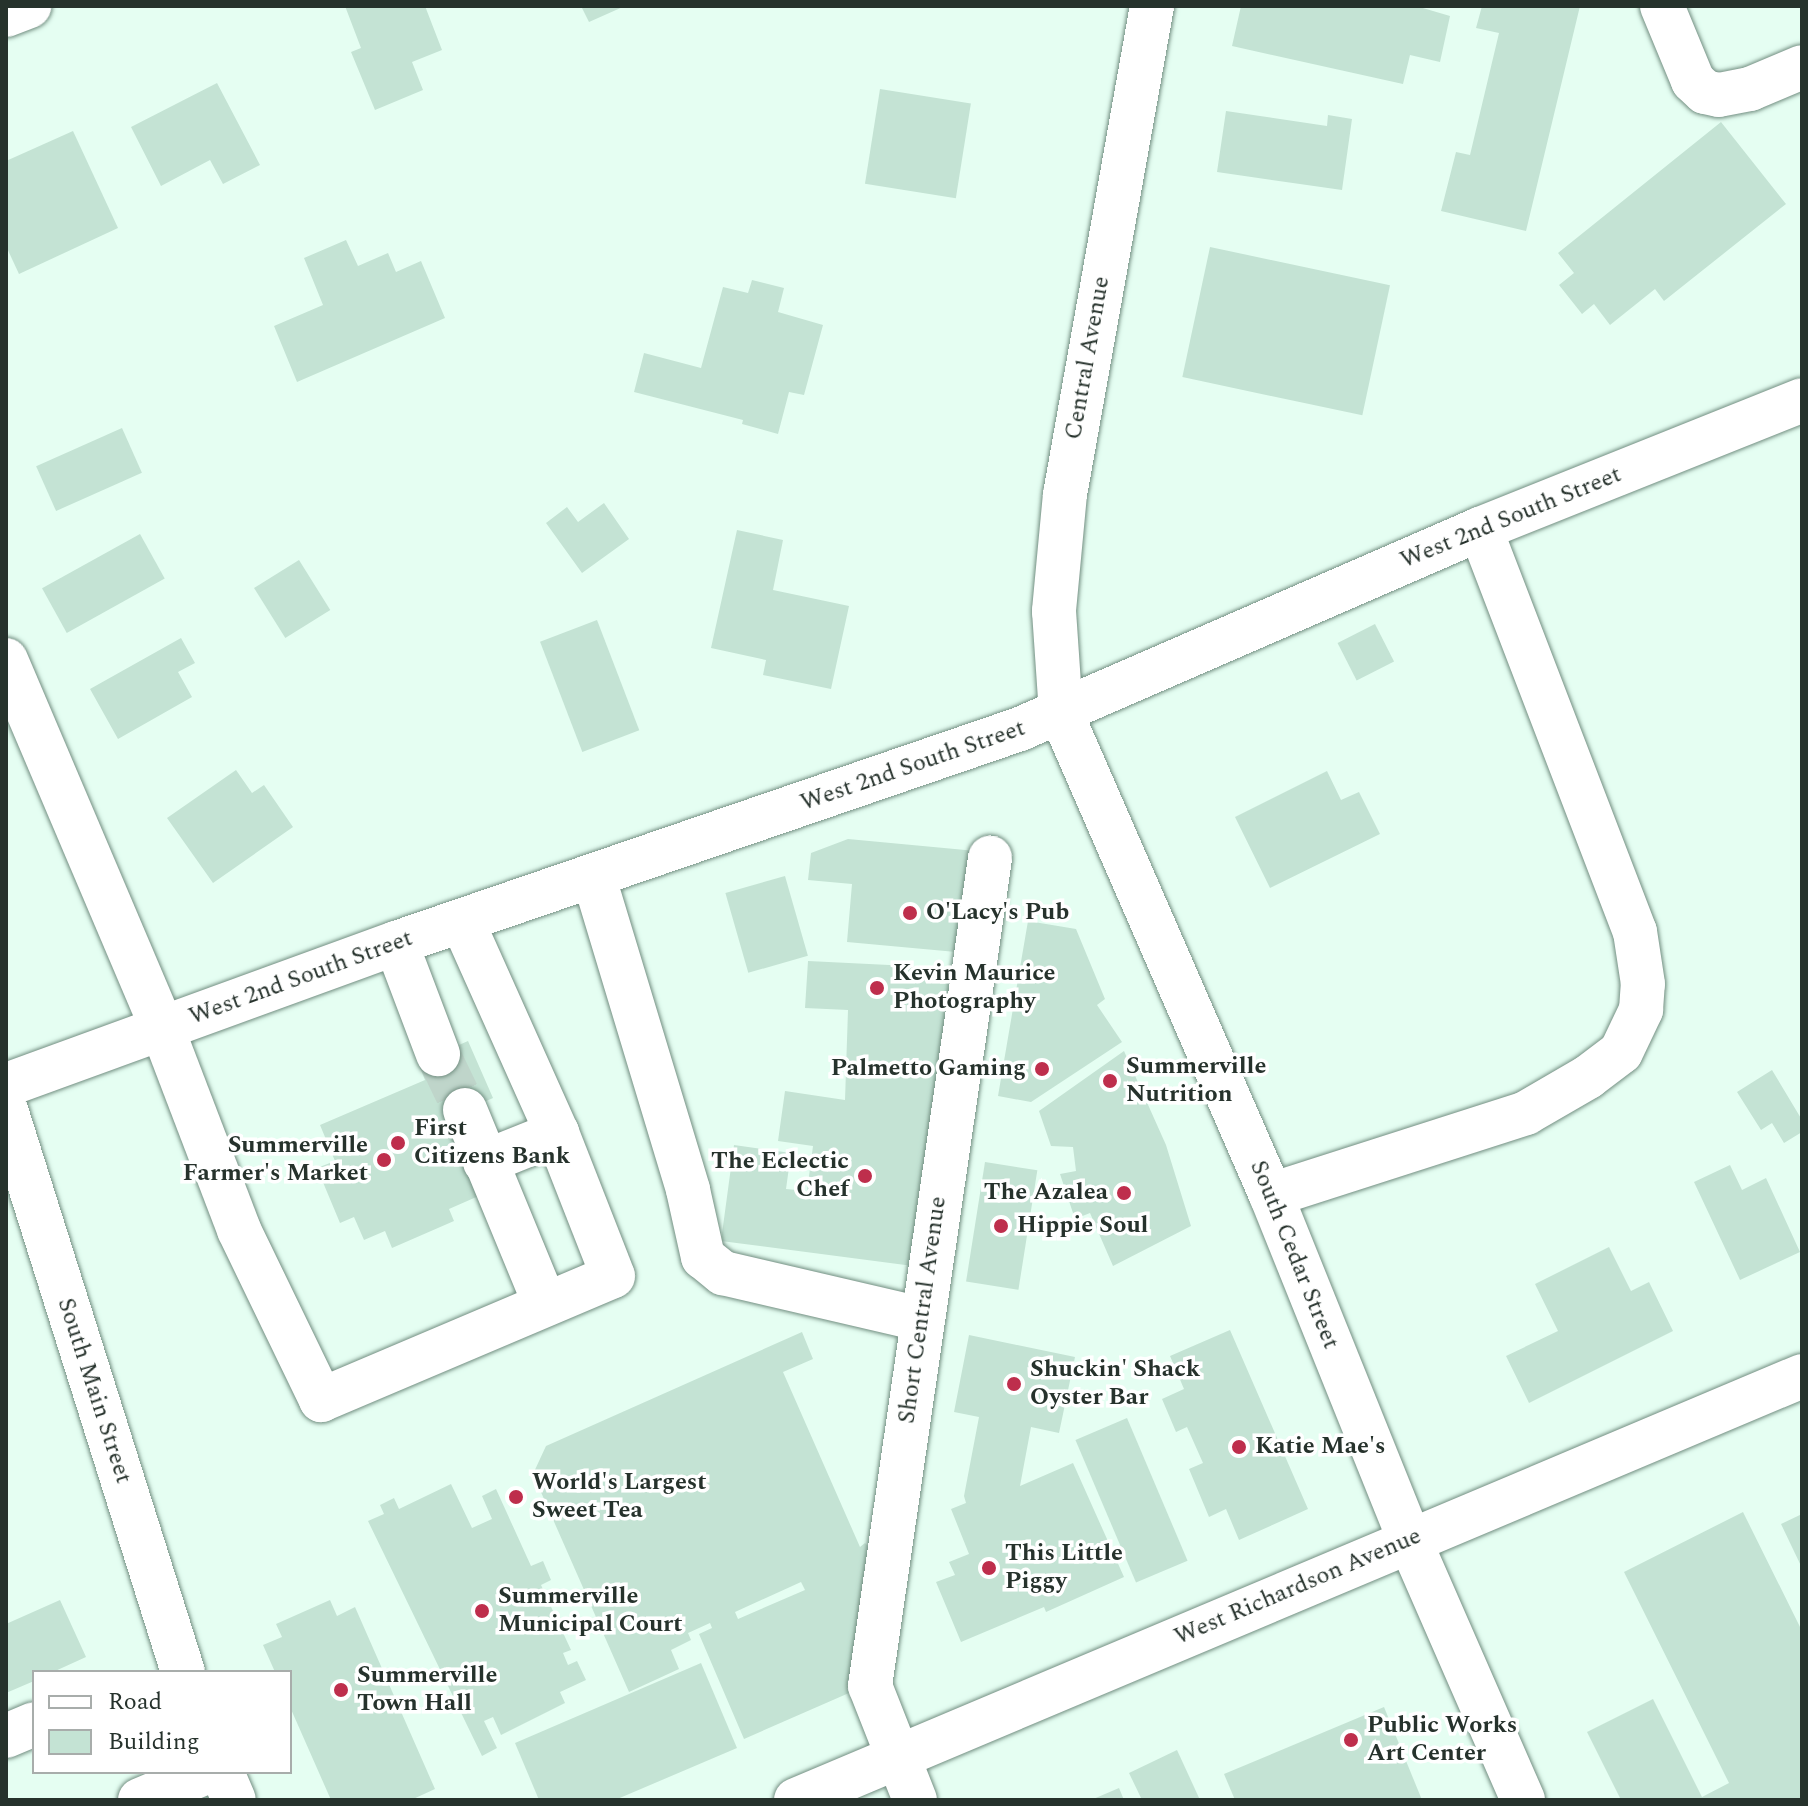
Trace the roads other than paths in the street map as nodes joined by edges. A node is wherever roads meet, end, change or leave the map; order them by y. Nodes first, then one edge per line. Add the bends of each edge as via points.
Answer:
1 (29, 6) edge
2 (1152, 6) edge
3 (1662, 6) edge
4 (6, 15) edge
5 (1802, 67) edge
6 (1802, 400) edge
7 (1480, 529) junction
8 (6, 660) edge
9 (1061, 713) junction
10 (990, 858) dead end
11 (594, 878) junction
12 (462, 921) junction
13 (396, 943) junction
14 (162, 1028) junction
15 (438, 1054) tunnel mouth
16 (6, 1085) edge
17 (6, 1110) edge
18 (465, 1110) tunnel mouth
19 (557, 1133) junction
20 (485, 1162) junction
21 (1271, 1195) junction
22 (545, 1304) junction
23 (923, 1310) junction
24 (1802, 1376) edge
25 (1409, 1539) junction
26 (175, 1669) edge
27 (32, 1725) edge
28 (6, 1736) edge
29 (896, 1758) junction
30 (202, 1774) edge
31 (223, 1774) edge
32 (140, 1800) edge
33 (234, 1800) edge
34 (796, 1800) edge
35 (915, 1800) edge
36 (1523, 1800) edge

1 - 4 street
2 - 9 street, Central Avenue via 1065,494 1054,611
3 - 5 street via 1693,81 1705,92 1750,89
6 - 7 street, West 2nd South Street
7 - 9 street, West 2nd South Street
7 - 21 street via 1635,932 1641,1010 1621,1052 1526,1113
8 - 14 street
9 - 11 street, West 2nd South Street
9 - 21 street, South Cedar Street
10 - 23 street, Short Central Avenue
11 - 12 street, West 2nd South Street
11 - 23 street via 688,1190 703,1257 723,1273
12 - 13 street, West 2nd South Street
12 - 19 street
13 - 14 street, West 2nd South Street
13 - 15 street
14 - 16 street, West 2nd South Street
14 - 22 street via 239,1230 321,1400
17 - 26 street, South Main Street
18 - 20 street
19 - 20 street
19 - 22 street via 613,1276
20 - 22 street
21 - 25 street, South Cedar Street
23 - 29 street, Short Central Avenue via 870,1686
24 - 25 street, West Richardson Avenue
25 - 29 street, West Richardson Avenue
25 - 36 street, South Cedar Street
27 - 28 street
29 - 34 street, West Richardson Avenue
29 - 35 street, Short Central Avenue
30 - 32 street
31 - 33 street

